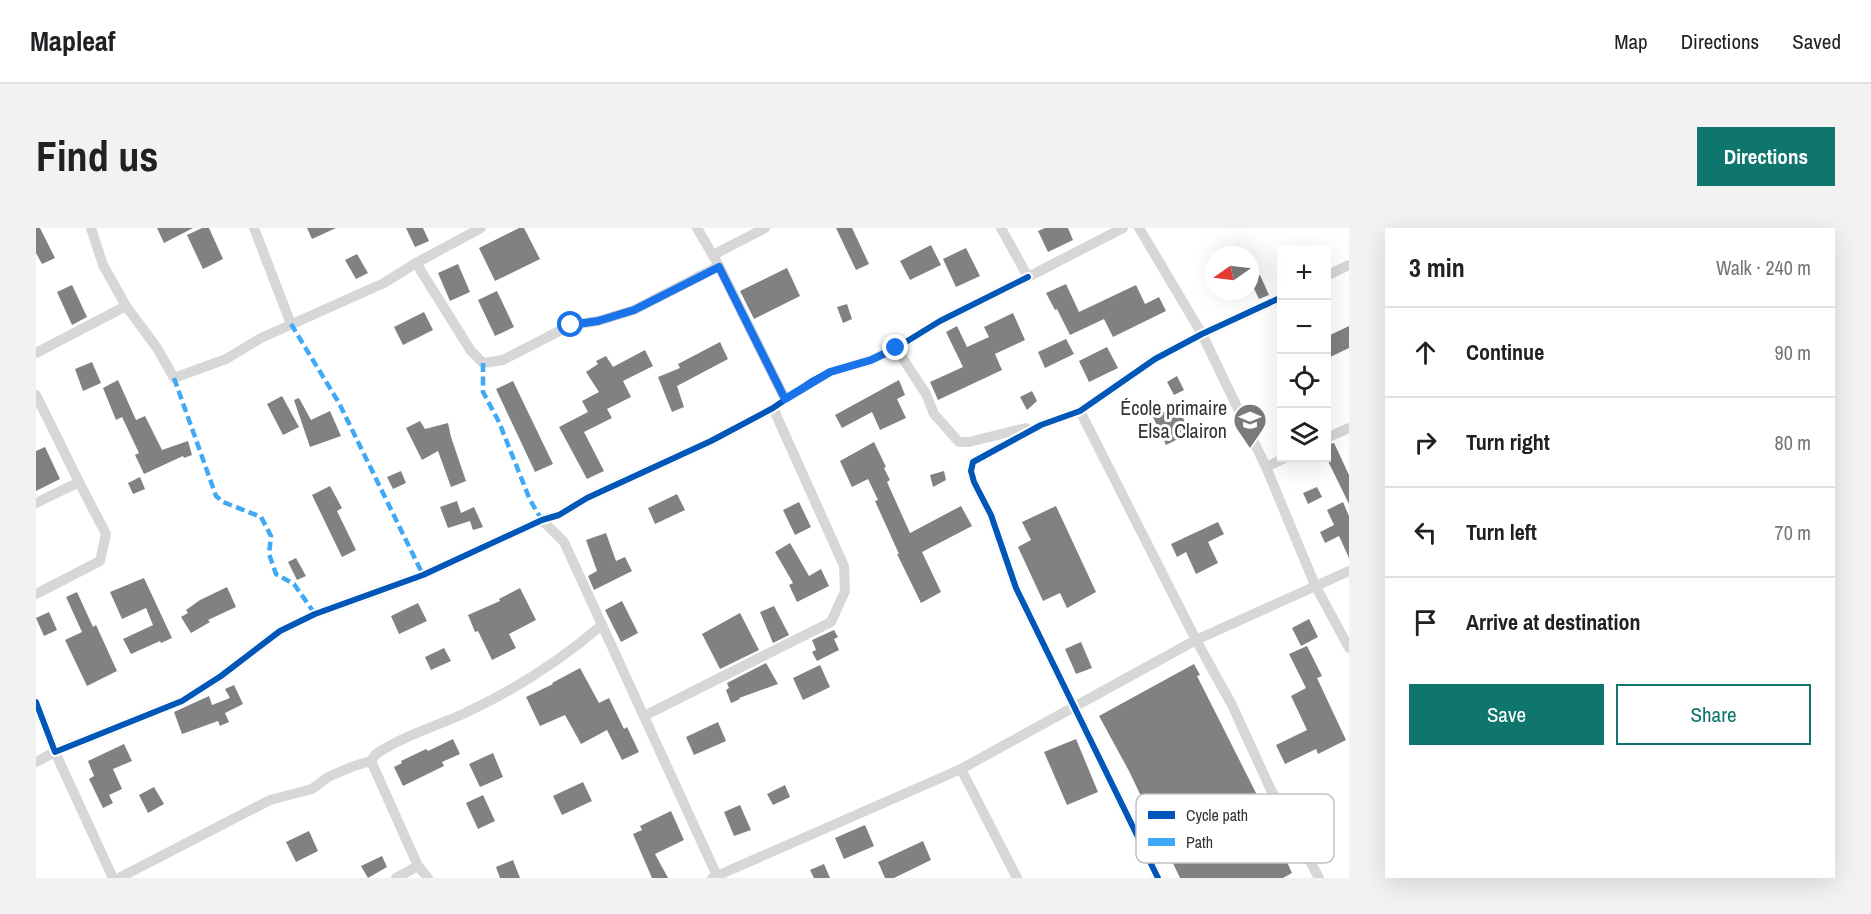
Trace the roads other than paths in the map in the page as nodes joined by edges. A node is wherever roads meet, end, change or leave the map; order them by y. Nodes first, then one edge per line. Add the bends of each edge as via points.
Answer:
1 (91, 228) edge
2 (254, 228) edge
3 (481, 228) edge
4 (697, 228) edge
5 (765, 228) edge
6 (1001, 228) edge
7 (1123, 228) edge
8 (1139, 228) edge
9 (713, 255) junction
10 (416, 263) junction
11 (1349, 265) edge
12 (719, 267) junction
13 (1331, 274) edge
14 (1028, 277) junction
15 (1277, 299) edge
16 (126, 306) junction
17 (291, 324) junction
18 (1202, 334) junction
19 (896, 348) junction
20 (36, 353) edge
21 (36, 395) edge
22 (785, 399) junction
23 (773, 408) junction
24 (1080, 411) junction
25 (1041, 425) junction
26 (1349, 428) edge
27 (1331, 436) edge
28 (1277, 462) edge
29 (1266, 467) junction
30 (79, 482) junction
31 (36, 503) edge
32 (542, 520) junction
33 (1349, 571) edge
34 (1315, 585) junction
35 (36, 594) edge
36 (602, 625) junction
37 (1197, 640) junction
38 (1349, 648) edge
39 (36, 702) edge
40 (1074, 707) junction
41 (644, 716) junction
42 (55, 752) junction
43 (372, 761) junction
44 (36, 762) edge
45 (961, 769) junction
46 (1273, 794) edge
47 (1136, 833) edge
48 (1151, 863) edge
49 (1309, 863) edge
50 (418, 866) junction
51 (715, 877) edge
52 (1316, 877) edge
53 (113, 878) edge
54 (119, 878) edge
55 (396, 878) edge
56 (428, 878) edge
57 (1017, 878) edge
58 (1158, 878) edge

1 - 16 street via 103,265
2 - 17 street
3 - 10 street
4 - 9 street
5 - 9 street
6 - 14 street
7 - 14 street
8 - 18 street
9 - 12 street
10 - 12 street via 471,351 483,363 503,360 571,325 634,310
10 - 17 street via 384,283
11 - 13 street
12 - 22 street
14 - 19 street
15 - 18 street
16 - 17 street via 174,378 226,358
16 - 20 street
18 - 24 street via 1155,359
18 - 29 street
19 - 22 street via 830,372
19 - 25 street via 926,394 934,414 959,442
21 - 30 street
22 - 23 street
23 - 32 street
23 - 41 street via 844,566 845,591 831,622
24 - 25 street
24 - 37 street
25 - 40 street via 973,462 971,471 991,514 1016,588
26 - 27 street
28 - 29 street
29 - 34 street
30 - 31 street
30 - 35 street via 106,534 100,561
32 - 36 street via 564,542
32 - 42 street via 423,575 315,614 280,631 182,701
33 - 34 street
34 - 37 street
34 - 38 street
36 - 41 street
36 - 43 street via 572,649 493,699 393,744
37 - 40 street
37 - 46 street
39 - 42 street
40 - 45 street
40 - 47 street
41 - 51 street
42 - 44 street
42 - 53 street
43 - 50 street
43 - 54 street via 328,777 312,789 270,800
45 - 51 street
45 - 57 street
48 - 58 street
49 - 52 street
50 - 55 street
50 - 56 street

